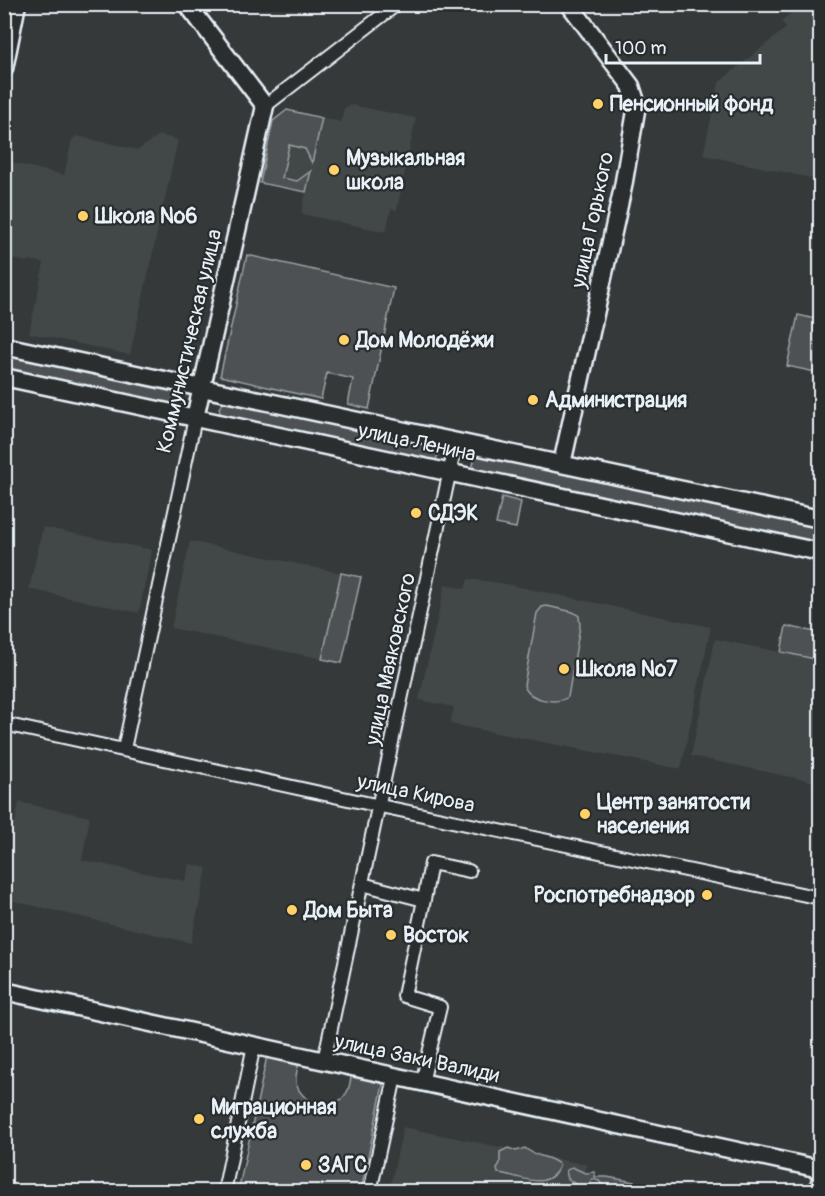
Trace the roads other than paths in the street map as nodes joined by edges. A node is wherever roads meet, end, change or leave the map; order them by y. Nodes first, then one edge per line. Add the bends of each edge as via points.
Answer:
1 (17, 4) edge
2 (187, 4) edge
3 (396, 4) edge
4 (569, 4) edge
5 (5, 63) edge
6 (265, 106) junction
7 (4, 346) edge
8 (4, 377) edge
9 (201, 387) junction
10 (195, 418) junction
11 (456, 442) junction
12 (562, 464) junction
13 (450, 472) junction
14 (820, 519) edge
15 (820, 552) edge
16 (4, 724) edge
17 (124, 749) junction
18 (379, 806) junction
19 (469, 871) dead end
20 (362, 884) junction
21 (820, 898) edge
22 (424, 900) junction
23 (4, 992) edge
24 (254, 1046) junction
25 (324, 1061) junction
26 (395, 1077) junction
27 (422, 1083) junction
28 (820, 1169) edge
29 (820, 1182) edge
30 (224, 1191) edge
31 (370, 1191) edge
32 (818, 1191) edge

1 - 5 street
2 - 6 street
3 - 6 street
4 - 12 street, улица Горького via 631,86 637,105 623,187
6 - 9 street, Коммунистическая улица
7 - 9 street, улица Ленина
8 - 10 street, улица Ленина
9 - 10 street, Коммунистическая улица
9 - 11 street, улица Ленина
10 - 13 street, улица Ленина
10 - 17 street, Коммунистическая улица
11 - 12 street, улица Ленина
11 - 13 street, улица Маяковского
12 - 14 street, улица Ленина
13 - 15 street, улица Ленина
13 - 18 street, улица Маяковского
16 - 17 street, улица Кирова
17 - 18 street, улица Кирова
18 - 20 street, улица Маяковского
18 - 21 street, улица Кирова
19 - 22 street via 431,863
20 - 22 street
20 - 25 street, улица Маяковского
22 - 27 street via 404,996 440,1007
23 - 24 street, улица Заки Валиди
24 - 25 street, улица Заки Валиди
24 - 30 street
25 - 26 street, улица Заки Валиди
26 - 27 street, улица Заки Валиди
26 - 31 street
27 - 28 street, улица Заки Валиди
29 - 32 street

